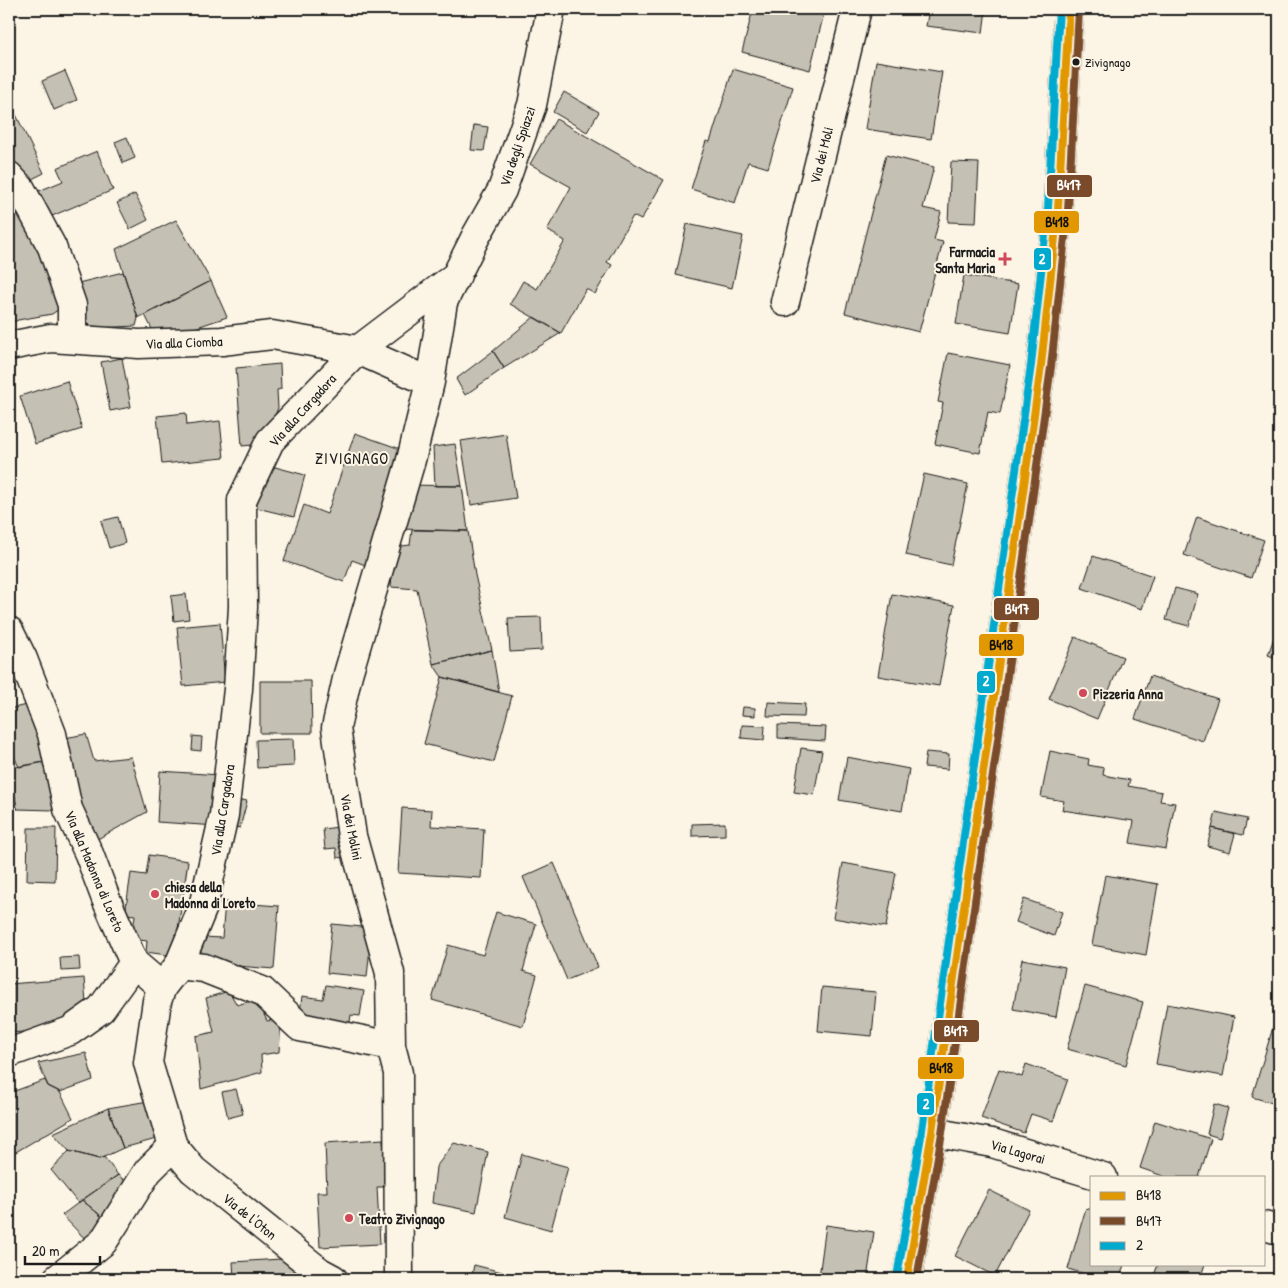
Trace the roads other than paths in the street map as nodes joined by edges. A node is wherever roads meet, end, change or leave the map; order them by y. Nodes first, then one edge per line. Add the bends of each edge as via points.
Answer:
1 (551, 9) edge
2 (857, 9) edge
3 (1069, 9) edge
4 (9, 176) edge
5 (457, 275) junction
6 (785, 302) dead end
7 (72, 340) junction
8 (9, 346) edge
9 (358, 350) junction
10 (430, 382) junction
11 (9, 631) edge
12 (134, 963) junction
13 (179, 965) junction
14 (162, 988) junction
15 (391, 1046) junction
16 (9, 1053) edge
17 (932, 1132) junction
18 (173, 1146) junction
19 (1100, 1176) edge
20 (1266, 1227) edge
21 (1279, 1230) edge
22 (57, 1279) edge
23 (333, 1279) edge
24 (399, 1279) edge
25 (907, 1279) edge

1 - 5 street, Via degli Spiazzi via 532,105 502,190
2 - 6 street, Via dei Moli
3 - 17 street via 1058,209 1042,366
4 - 7 street via 21,190 52,247 72,305
5 - 9 street, Via alla Cargadora
5 - 10 street, Via degli Spiazzi via 444,302
7 - 8 street, Via alla Ciomba via 50,338
7 - 9 street, Via alla Ciomba via 138,344 222,341 272,334
9 - 10 street, Via alla Ciomba
9 - 13 street, Via alla Cargadora via 270,441 242,500 243,606 224,814 203,907
10 - 15 street, Via dei Molini via 348,674 336,728 352,836 390,973
11 - 12 street, Via alla Madonna di Loreto via 52,734 68,808
12 - 14 street, Via alla Madonna di Loreto
12 - 16 street via 100,1009 70,1031
13 - 14 street, Via alla Cargadora
13 - 15 street via 204,968 262,991 300,1027
14 - 18 street, Via alla Cargadora via 148,1063
15 - 24 street, Via dei Molini via 398,1073
17 - 19 street, Via Lagorai via 992,1143
17 - 25 street
18 - 22 street via 148,1171 103,1242
18 - 23 street, Via de l'Oton via 193,1170
20 - 21 street

